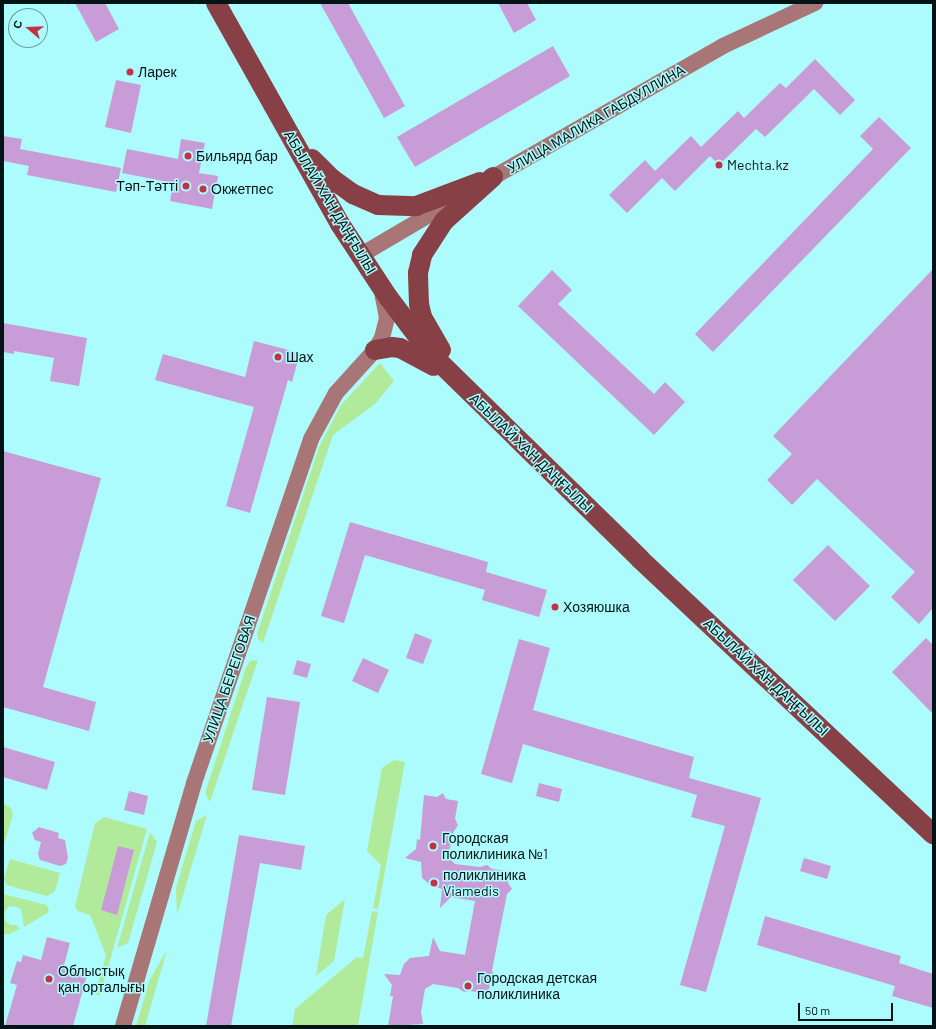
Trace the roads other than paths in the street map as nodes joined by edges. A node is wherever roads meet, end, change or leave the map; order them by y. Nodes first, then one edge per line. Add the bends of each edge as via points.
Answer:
1 (216, 3) edge
2 (815, 3) edge
3 (286, 128) junction
4 (493, 177) junction
5 (361, 255) junction
6 (380, 284) junction
7 (375, 350) junction
8 (466, 390) junction
9 (933, 834) edge
10 (123, 1026) edge

1 - 3 highway, АБЫЛАЙ ХАН ДАҢҒЫЛЫ
2 - 4 street, УЛИЦА МАЛИКА ГАБДУЛЛИНА via 723,46
3 - 4 highway via 331,178 353,194 378,205 416,206
3 - 5 highway, АБЫЛАЙ ХАН ДАҢҒЫЛЫ
4 - 5 street, УЛИЦА МАЛИКА ГАБДУЛЛИНА
4 - 8 highway via 435,231 424,248 418,273 417,290 422,317
5 - 6 highway, АБЫЛАЙ ХАН ДАҢҒЫЛЫ
6 - 7 street, УЛИЦА БЕРЕГОВАЯ via 387,318 386,328
6 - 8 highway, АБЫЛАЙ ХАН ДАҢҒЫЛЫ via 431,354
7 - 8 highway via 392,346 407,350
7 - 10 street, УЛИЦА БЕРЕГОВАЯ via 336,393 311,439 194,782
8 - 9 highway, АБЫЛАЙ ХАН ДАҢҒЫЛЫ via 640,559

